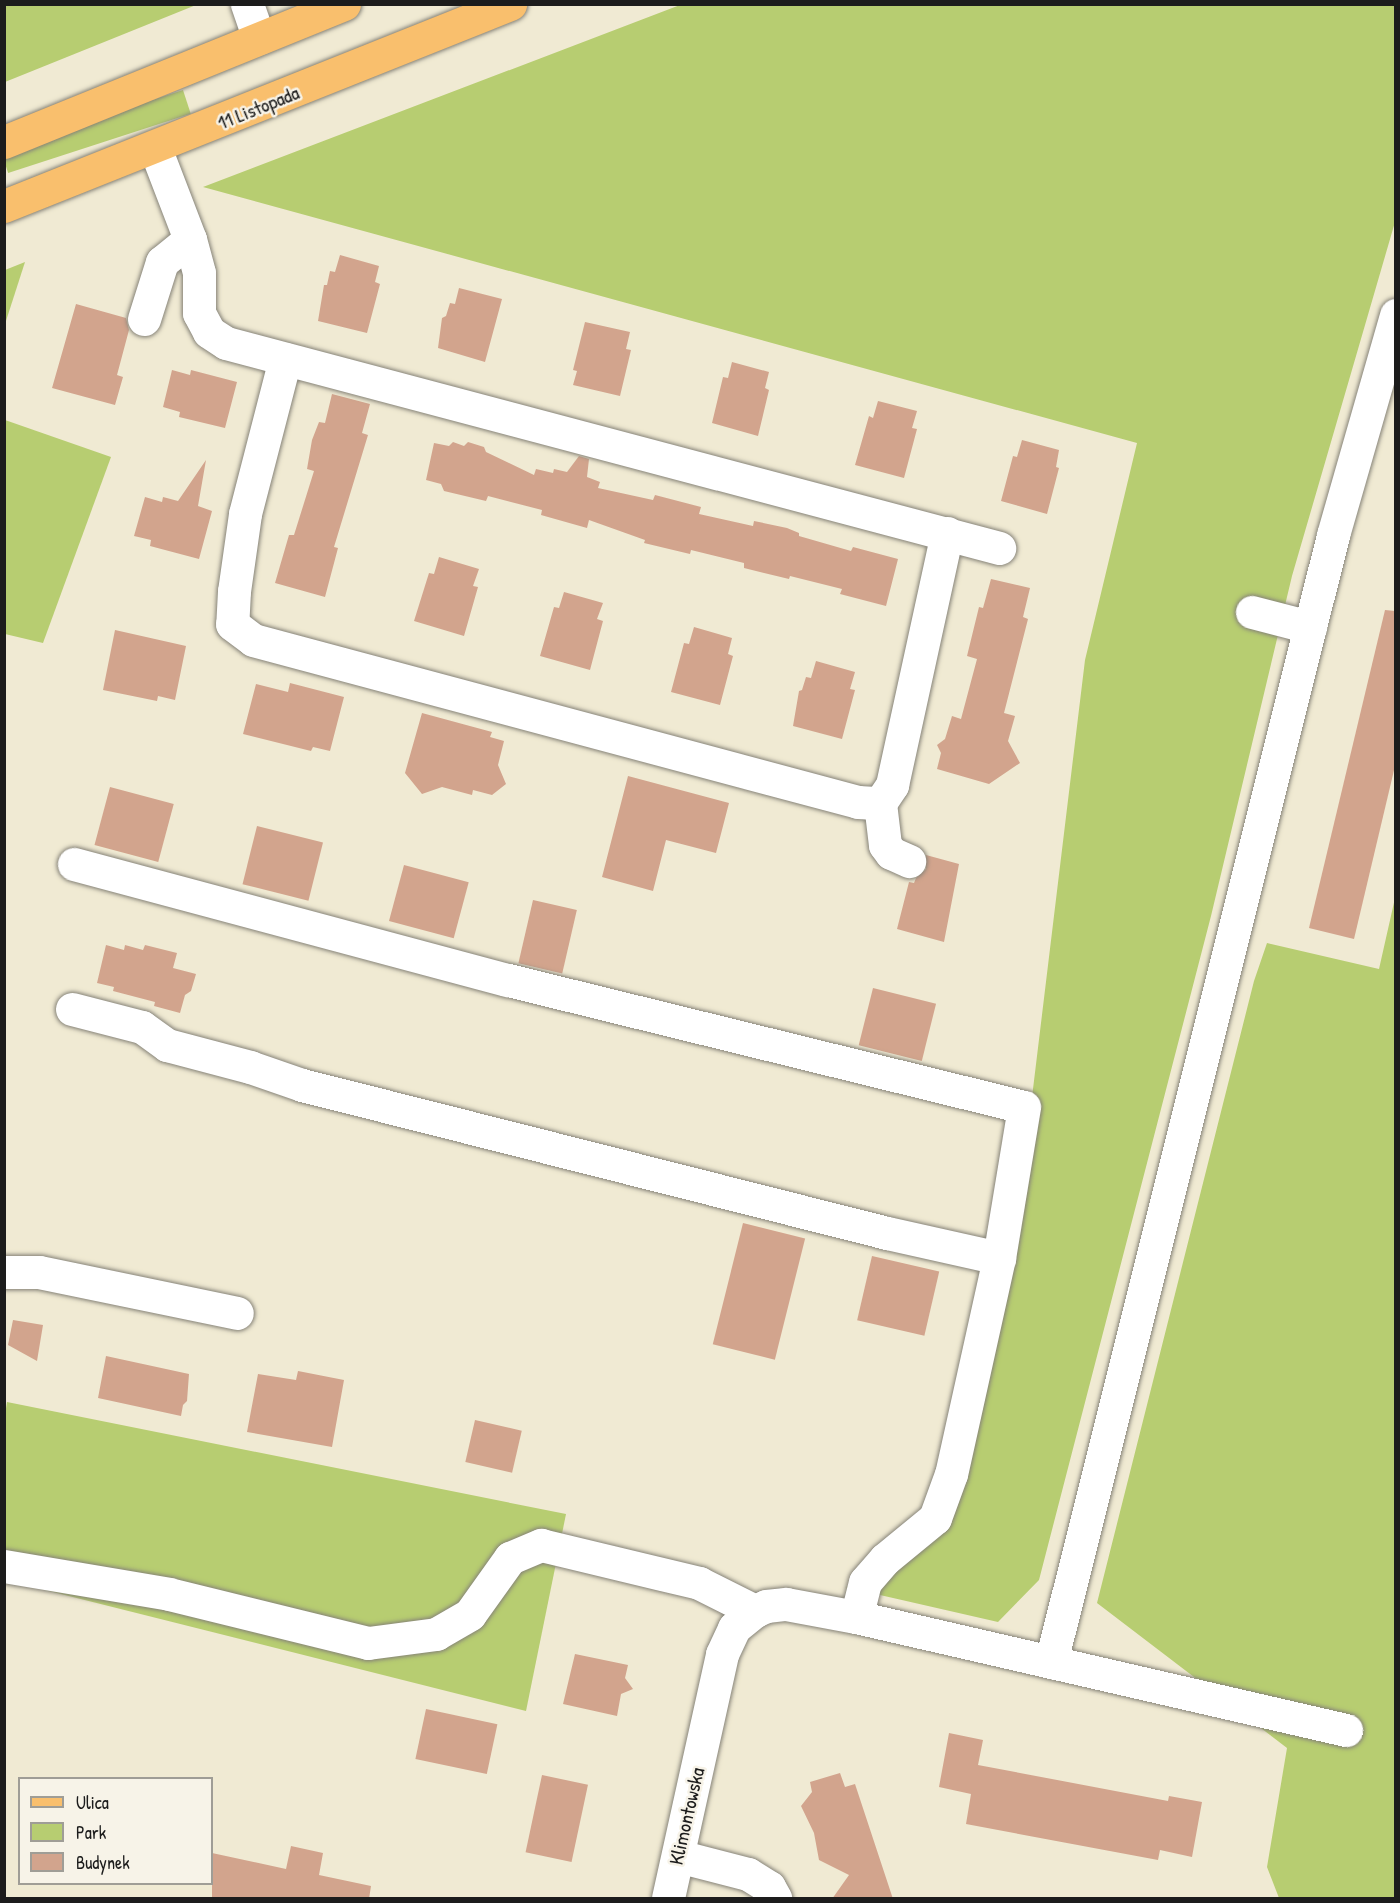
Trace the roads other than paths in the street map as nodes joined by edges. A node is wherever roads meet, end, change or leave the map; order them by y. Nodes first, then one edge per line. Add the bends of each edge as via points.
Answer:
1 (247, 4) edge
2 (344, 4) edge
3 (510, 4) edge
4 (259, 38) junction
5 (4, 142) edge
6 (155, 148) junction
7 (4, 206) edge
8 (190, 239) junction
9 (1395, 315) edge
10 (144, 319) dead end
11 (285, 359) junction
12 (947, 533) junction
13 (999, 548) dead end
14 (1251, 612) dead end
15 (1310, 627) junction
16 (880, 803) junction
17 (909, 861) dead end
18 (74, 864) dead end
19 (72, 1009) dead end
20 (999, 1258) junction
21 (4, 1272) edge
22 (237, 1313) dead end
23 (4, 1566) edge
24 (755, 1611) junction
25 (856, 1617) junction
26 (1051, 1662) junction
27 (1346, 1730) dead end
28 (678, 1856) junction
29 (668, 1899) edge
30 (775, 1899) edge

1 - 4 street
2 - 4 main road
3 - 6 main road, 11 Listopada
4 - 5 main road
6 - 7 main road, 11 Listopada
6 - 8 street
8 - 10 street via 162,262
8 - 11 street via 199,273 199,313 209,332 226,343
9 - 15 street
11 - 12 street
11 - 16 street via 245,514 234,591 232,624 253,640 858,802
12 - 13 street
12 - 16 street via 892,785
14 - 15 street
15 - 26 street
16 - 17 street via 885,845 891,853
18 - 20 street via 508,980 1024,1107
19 - 20 street via 142,1027 167,1045 302,1085
20 - 25 street via 951,1474 935,1518 885,1559 865,1582
21 - 22 street via 39,1272
23 - 24 street via 169,1594 368,1643 436,1634 470,1614 510,1558 541,1545 699,1583
24 - 25 street via 786,1604
24 - 28 street, Klimontowska via 734,1628 722,1654
25 - 26 street
26 - 27 street
28 - 29 street, Klimontowska
28 - 30 street via 748,1874 769,1887

